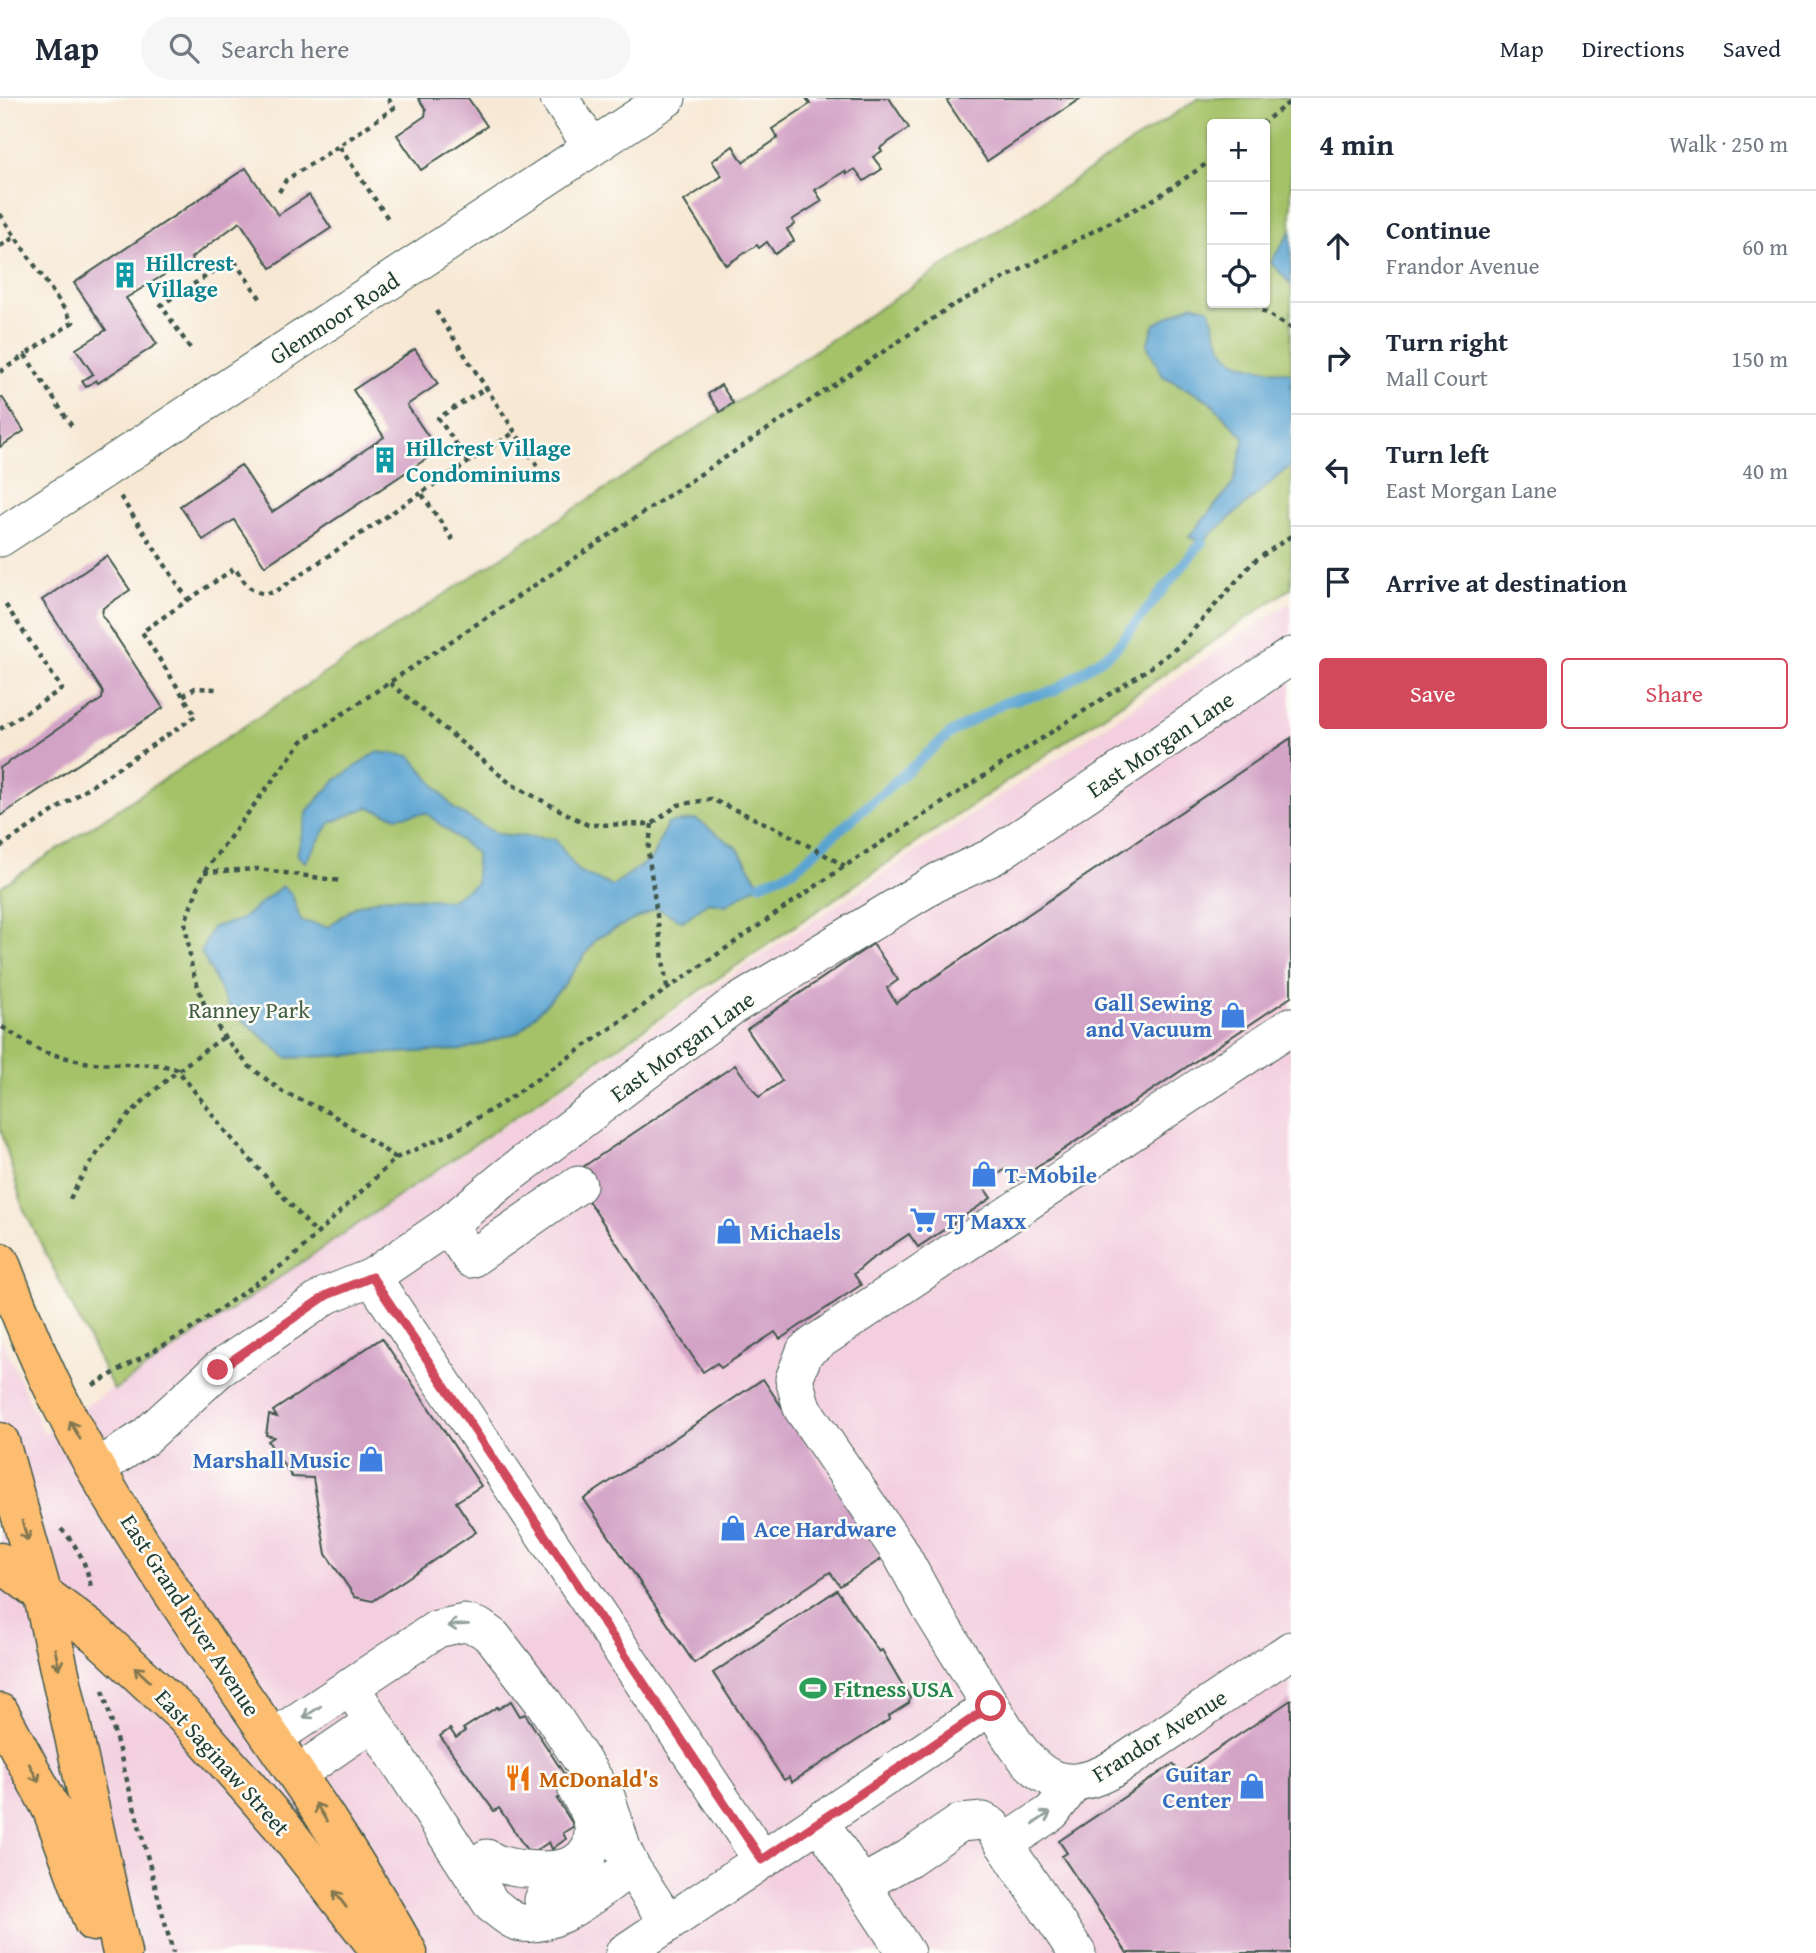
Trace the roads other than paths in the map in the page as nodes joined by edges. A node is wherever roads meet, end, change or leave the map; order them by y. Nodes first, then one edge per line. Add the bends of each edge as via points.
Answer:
1 (559, 98) edge
2 (667, 98) edge
3 (592, 147) junction
4 (0, 538) edge
5 (1291, 656) edge
6 (1291, 1026) edge
7 (578, 1185) dead end
8 (448, 1225) junction
9 (0, 1262) edge
10 (372, 1277) junction
11 (0, 1442) edge
12 (96, 1469) junction
13 (0, 1562) edge
14 (42, 1592) junction
15 (1291, 1650) edge
16 (350, 1686) junction
17 (991, 1706) junction
18 (0, 1713) edge
19 (373, 1722) junction
20 (274, 1738) junction
21 (297, 1774) junction
22 (1073, 1784) junction
23 (419, 1793) junction
24 (820, 1822) junction
25 (1004, 1844) junction
26 (615, 1855) junction
27 (762, 1860) junction
28 (861, 1885) junction
29 (668, 1923) junction
30 (104, 1953) edge
31 (122, 1953) edge
32 (382, 1953) edge
33 (408, 1953) edge
34 (624, 1953) edge
35 (906, 1953) edge
36 (1077, 1953) edge

1 - 3 street
2 - 3 street, Glenmoor Road
3 - 4 street, Glenmoor Road
5 - 8 street, East Morgan Lane via 992,857 947,876 731,1007
6 - 17 street, Frandor Avenue via 816,1343 798,1363 794,1379 802,1408 901,1554
7 - 8 street via 471,1259
8 - 10 street, East Morgan Lane
12 -> 9 main road, East Grand River Avenue via 39,1357
10 - 12 street, East Morgan Lane via 327,1295 218,1370 144,1438
10 - 27 street
11 -> 14 main road
12 - 20 main road, East Grand River Avenue
13 - 14 main road, East Saginaw Street
14 -> 31 main road
32 -> 14 main road, East Saginaw Street via 280,1824 191,1722 96,1634
15 - 22 street, Frandor Avenue via 1096,1780
16 - 19 street
16 -> 20 street
26 -> 16 street via 607,1799 544,1703 493,1637 479,1628 464,1623 437,1629
17 - 22 street, Frandor Avenue via 1034,1767 1052,1779
17 - 24 street
18 -> 30 main road via 51,1810
19 - 21 street
19 - 23 street
20 - 21 main road, East Grand River Avenue
33 -> 21 main road, East Grand River Avenue
25 -> 22 street via 1052,1812
23 - 26 street via 462,1819 521,1899 539,1901 557,1895
23 - 26 street via 492,1905 517,1922 542,1923 555,1918
24 - 27 street
24 - 28 street
25 - 28 street via 983,1821 960,1823
25 - 36 street
26 - 29 street
27 - 29 street
28 - 35 street
29 - 34 street

